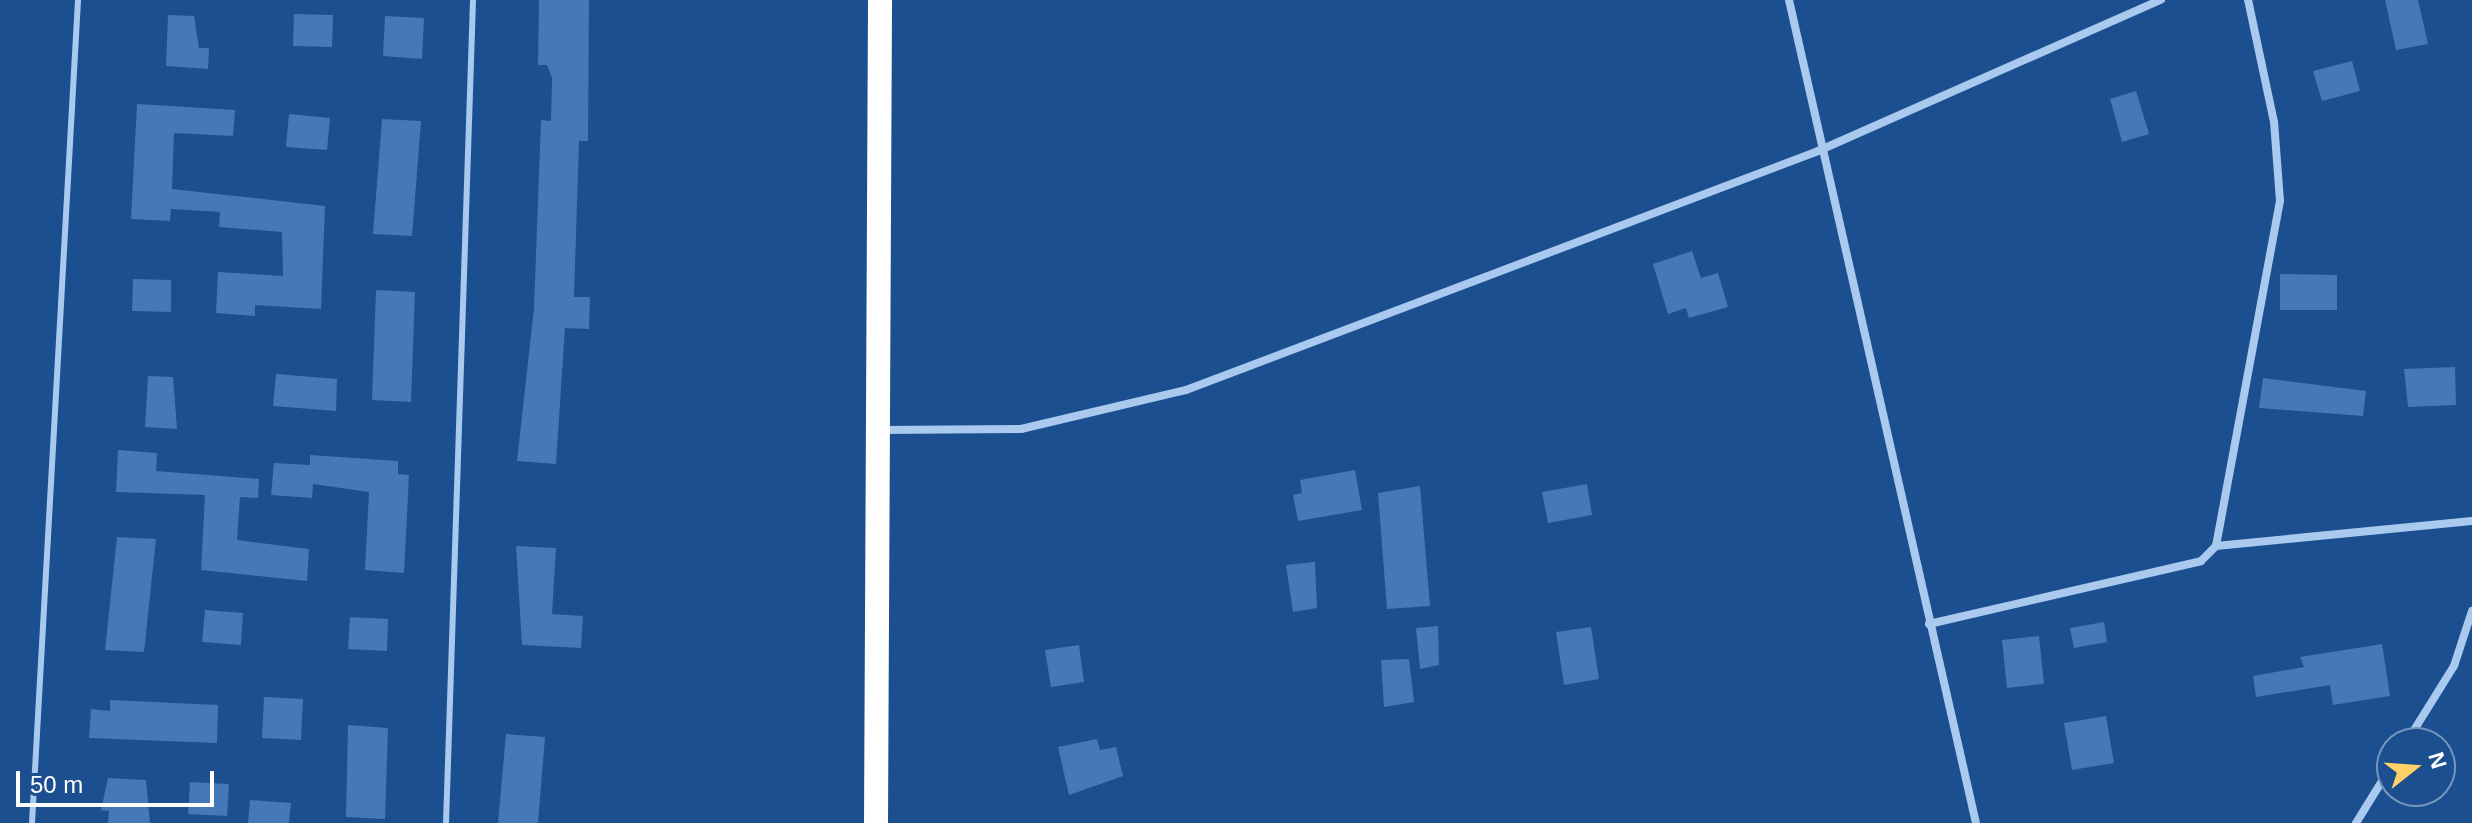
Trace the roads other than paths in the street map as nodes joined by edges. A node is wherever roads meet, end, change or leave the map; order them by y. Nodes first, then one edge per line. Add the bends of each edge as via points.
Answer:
1 (78, 0) edge
2 (473, 0) edge
3 (880, 0) edge
4 (1789, 0) edge
5 (2161, 0) edge
6 (2248, 0) edge
7 (1818, 151) junction
8 (875, 430) junction
9 (2472, 521) edge
10 (2216, 546) junction
11 (2472, 611) edge
12 (1929, 624) junction
13 (2416, 727) edge
14 (2376, 791) edge
15 (32, 823) edge
16 (446, 823) edge
17 (876, 823) edge
18 (1976, 823) edge
19 (2356, 823) edge

1 - 15 lane
2 - 16 lane
3 - 8 highway
4 - 7 street
5 - 7 street
6 - 10 street via 2274,122 2280,201
7 - 8 street via 1122,411 1021,429
7 - 12 street
8 - 17 highway
9 - 10 street
10 - 12 street via 2201,561
11 - 13 street via 2454,666
12 - 18 street
14 - 19 street

